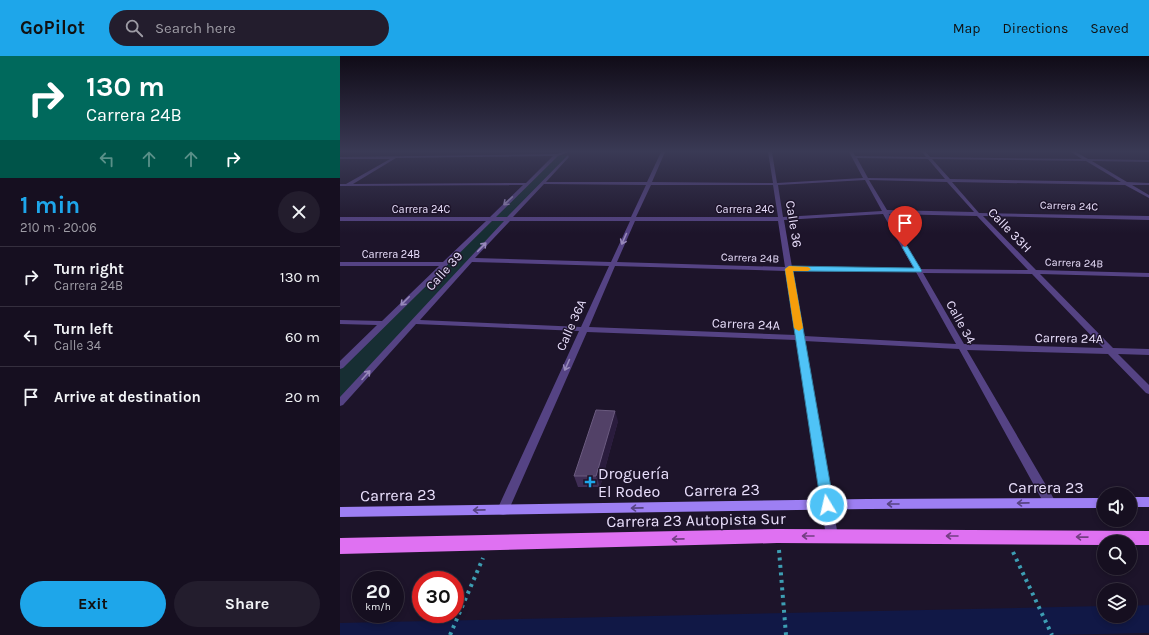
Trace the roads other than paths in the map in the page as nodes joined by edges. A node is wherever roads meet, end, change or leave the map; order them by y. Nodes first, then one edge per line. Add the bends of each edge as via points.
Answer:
1 (357, 179) edge
2 (532, 179) edge
3 (545, 179) edge
4 (651, 179) edge
5 (775, 179) edge
6 (866, 179) joint
7 (868, 179) edge
8 (1118, 179) edge
9 (949, 180) junction
10 (542, 183) junction
11 (649, 183) junction
12 (526, 184) junction
13 (776, 184) junction
14 (1126, 184) junction
15 (1149, 184) edge
16 (346, 185) junction
17 (340, 186) edge
18 (340, 189) edge
19 (1149, 197) edge
20 (885, 212) junction
21 (977, 213) junction
22 (1149, 218) edge
23 (340, 219) edge
24 (490, 219) junction
25 (510, 219) junction
26 (633, 219) junction
27 (781, 219) junction
28 (470, 260) junction
29 (340, 264) edge
30 (442, 264) junction
31 (613, 264) junction
32 (789, 269) junction
33 (918, 271) junction
34 (1034, 272) junction
35 (1149, 275) edge
36 (340, 322) edge
37 (414, 322) junction
38 (383, 323) junction
39 (583, 329) junction
40 (800, 338) junction
41 (962, 347) junction
42 (1112, 351) junction
43 (1149, 352) edge
44 (340, 366) edge
45 (1149, 391) edge
46 (340, 403) edge
47 (1097, 502) edge
48 (1137, 502) edge
49 (1149, 502) edge
50 (1050, 503) junction
51 (827, 505) junction
52 (503, 510) junction
53 (340, 512) edge
54 (832, 536) junction
55 (1149, 538) edge
56 (340, 546) edge

1 - 16 street
2 - 12 street, Calle 39
3 - 10 street, Calle 39
4 - 11 street, Calle 36A
5 - 13 street, Calle 36
6 - 13 street
6 - 20 street, Calle 34
7 - 9 street
8 - 14 street
9 - 14 street
9 - 21 street, Calle 33H
10 - 11 street
10 - 25 street, Calle 39
11 - 13 street
11 - 26 street, Calle 36A
12 - 16 street
12 -> 24 street, Calle 39
13 - 27 street, Calle 36
14 - 15 street
14 - 19 street
16 - 17 street
16 - 18 street
20 - 21 street, Carrera 24C
20 - 27 street, Carrera 24C
20 - 33 street, Calle 34
21 - 22 street, Carrera 24C
21 - 34 street, Calle 33H
23 - 24 street, Carrera 24C
24 - 25 street, Carrera 24C
24 - 30 street, Calle 39
25 - 26 street, Carrera 24C
28 -> 25 street, Calle 39
26 - 27 street, Carrera 24C
26 -> 31 street, Calle 36A
27 - 32 street, Calle 36
28 - 31 street, Carrera 24B
28 - 37 street, Calle 39
29 - 30 street, Carrera 24B
30 -> 38 street, Calle 39
31 - 32 street, Carrera 24B
31 - 39 street, Calle 36A
32 - 33 street, Carrera 24B
32 - 40 street, Calle 36
33 - 34 street, Carrera 24B
33 - 41 street, Calle 34
34 - 35 street, Carrera 24B
34 - 42 street, Calle 33H
36 - 38 street
37 - 39 street, Carrera 24A
46 -> 37 street, Calle 39
38 - 44 street, Calle 39
39 - 40 street, Carrera 24A
39 -> 52 street, Calle 36A
40 - 41 street, Carrera 24A
40 - 51 street, Calle 36
41 - 42 street, Carrera 24A
41 - 50 street, Calle 34
42 - 43 street, Carrera 24A
42 - 45 street, Calle 33H
47 - 50 street, Carrera 23
48 - 49 street
50 -> 51 street, Carrera 23
51 -> 52 street, Carrera 23
51 - 54 street, Calle 36
52 -> 53 street, Carrera 23
55 -> 54 main road, Carrera 23 Autopista Sur
54 -> 56 main road, Carrera 23 Autopista Sur

